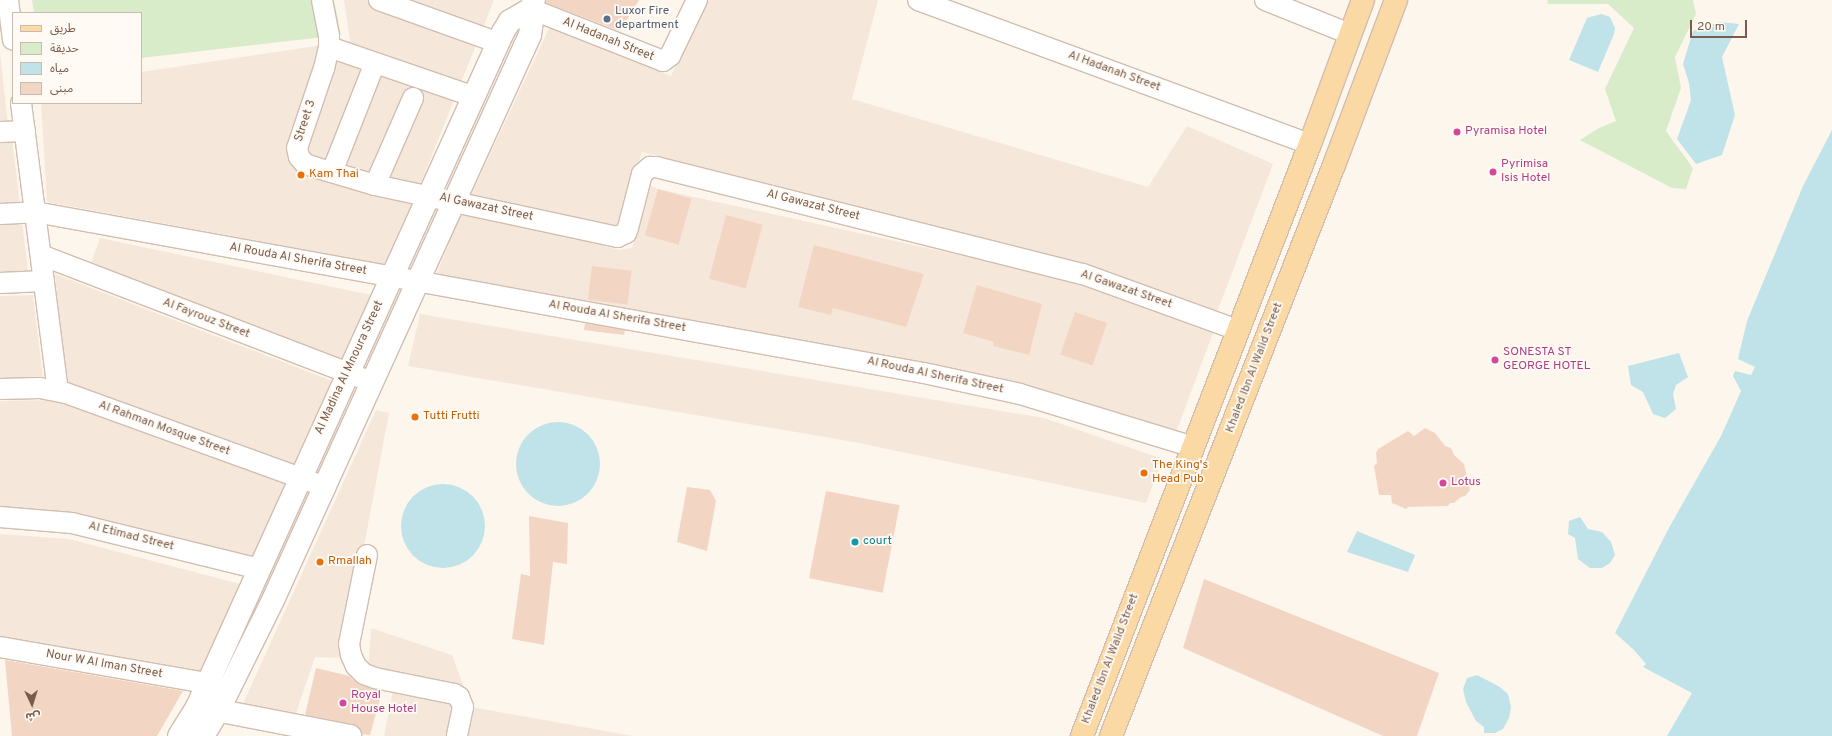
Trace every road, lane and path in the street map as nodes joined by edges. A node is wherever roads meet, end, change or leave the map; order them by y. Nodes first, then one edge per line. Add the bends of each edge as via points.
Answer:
1 (322, 0) edge
2 (379, 0) edge
3 (697, 0) edge
4 (918, 0) edge
5 (1265, 0) edge
6 (1363, 0) edge
7 (1396, 0) edge
8 (533, 4) edge
9 (6, 9) edge
10 (1350, 34) junction
11 (12, 36) edge
12 (499, 43) junction
13 (329, 47) junction
14 (376, 63) junction
15 (475, 97) junction
16 (413, 98) dead end
17 (21, 104) edge
18 (25, 131) junction
19 (0, 132) edge
20 (1310, 144) junction
21 (332, 172) junction
22 (374, 185) junction
23 (428, 195) junction
24 (454, 201) junction
25 (35, 212) junction
26 (0, 214) edge
27 (41, 255) junction
28 (392, 277) junction
29 (44, 281) junction
30 (417, 282) junction
31 (0, 283) edge
32 (1238, 330) junction
33 (348, 373) junction
34 (372, 382) junction
35 (0, 389) edge
36 (58, 392) junction
37 (1192, 447) junction
38 (300, 478) junction
39 (325, 487) junction
40 (0, 516) edge
41 (367, 555) dead end
42 (259, 569) junction
43 (0, 647) edge
44 (207, 683) junction
45 (1099, 691) junction
46 (1125, 700) junction
47 (208, 709) junction
48 (179, 736) edge
49 (203, 736) edge
50 (350, 736) edge
51 (457, 736) edge
52 (1082, 736) edge
53 (1111, 736) edge

1 - 13 street, Street 3
2 - 12 street
3 - 8 street, Al Hadanah Street via 670,56 663,61
4 - 20 street, Al Hadanah Street
5 - 10 street
6 - 10 main road, Khaled Ibn Al Walid Street
7 - 46 main road, Khaled Ibn Al Walid Street
8 - 12 main road, Al Madina Al Mnoura Street via 510,21
8 - 24 main road, Al Madina Al Mnoura Street via 530,35
9 - 11 street
10 - 20 main road, Khaled Ibn Al Walid Street
12 - 15 main road, Al Madina Al Mnoura Street
13 - 14 street
13 - 21 street, Street 3 via 297,148 299,157 305,164
14 - 15 street
14 - 21 street
15 - 23 main road, Al Madina Al Mnoura Street
16 - 22 street
17 - 18 street
18 - 19 street
18 - 25 street
20 - 32 main road, Khaled Ibn Al Walid Street
21 - 22 street, Street 3
22 - 23 street, Street 3
23 - 24 street, Al Gawazat Street
23 - 28 main road, Al Madina Al Mnoura Street
24 - 30 main road, Al Madina Al Mnoura Street
24 - 32 street, Al Gawazat Street via 617,237 626,233 628,228 642,174 650,167 656,167 1083,274
25 - 26 street, Al Rouda Al Sherifa Street
25 - 27 street
25 - 28 street, Al Rouda Al Sherifa Street
27 - 29 street
27 - 33 street, Al Fayrouz Street
28 - 30 street, Al Rouda Al Sherifa Street
28 - 33 main road, Al Madina Al Mnoura Street
29 - 31 street
29 - 36 street
30 - 34 main road, Al Madina Al Mnoura Street
30 - 37 street, Al Rouda Al Sherifa Street via 972,382 1020,394
32 - 37 main road, Khaled Ibn Al Walid Street
33 - 34 street, Al Fayrouz Street
33 - 38 main road, Al Madina Al Mnoura Street
34 - 39 main road, Al Madina Al Mnoura Street
35 - 36 street, Al Rahman Mosque Street via 40,388
36 - 38 street, Al Rahman Mosque Street
37 - 45 main road, Khaled Ibn Al Walid Street
38 - 39 street, Al Rahman Mosque Street
38 - 42 main road, Al Madina Al Mnoura Street
39 - 47 main road, Al Madina Al Mnoura Street via 273,600
40 - 42 street, Al Etimad Street via 72,523
41 - 51 street via 349,644 350,655 364,674 459,696 463,707
42 - 44 main road, Al Madina Al Mnoura Street
43 - 44 street, Nour W Al Iman Street
44 - 47 main road, Al Madina Al Mnoura Street
45 - 46 main road
45 - 52 main road, Khaled Ibn Al Walid Street
46 - 53 main road, Khaled Ibn Al Walid Street
47 - 48 main road, Al Madina Al Mnoura Street
47 - 49 main road, Al Madina Al Mnoura Street
47 - 50 main road

